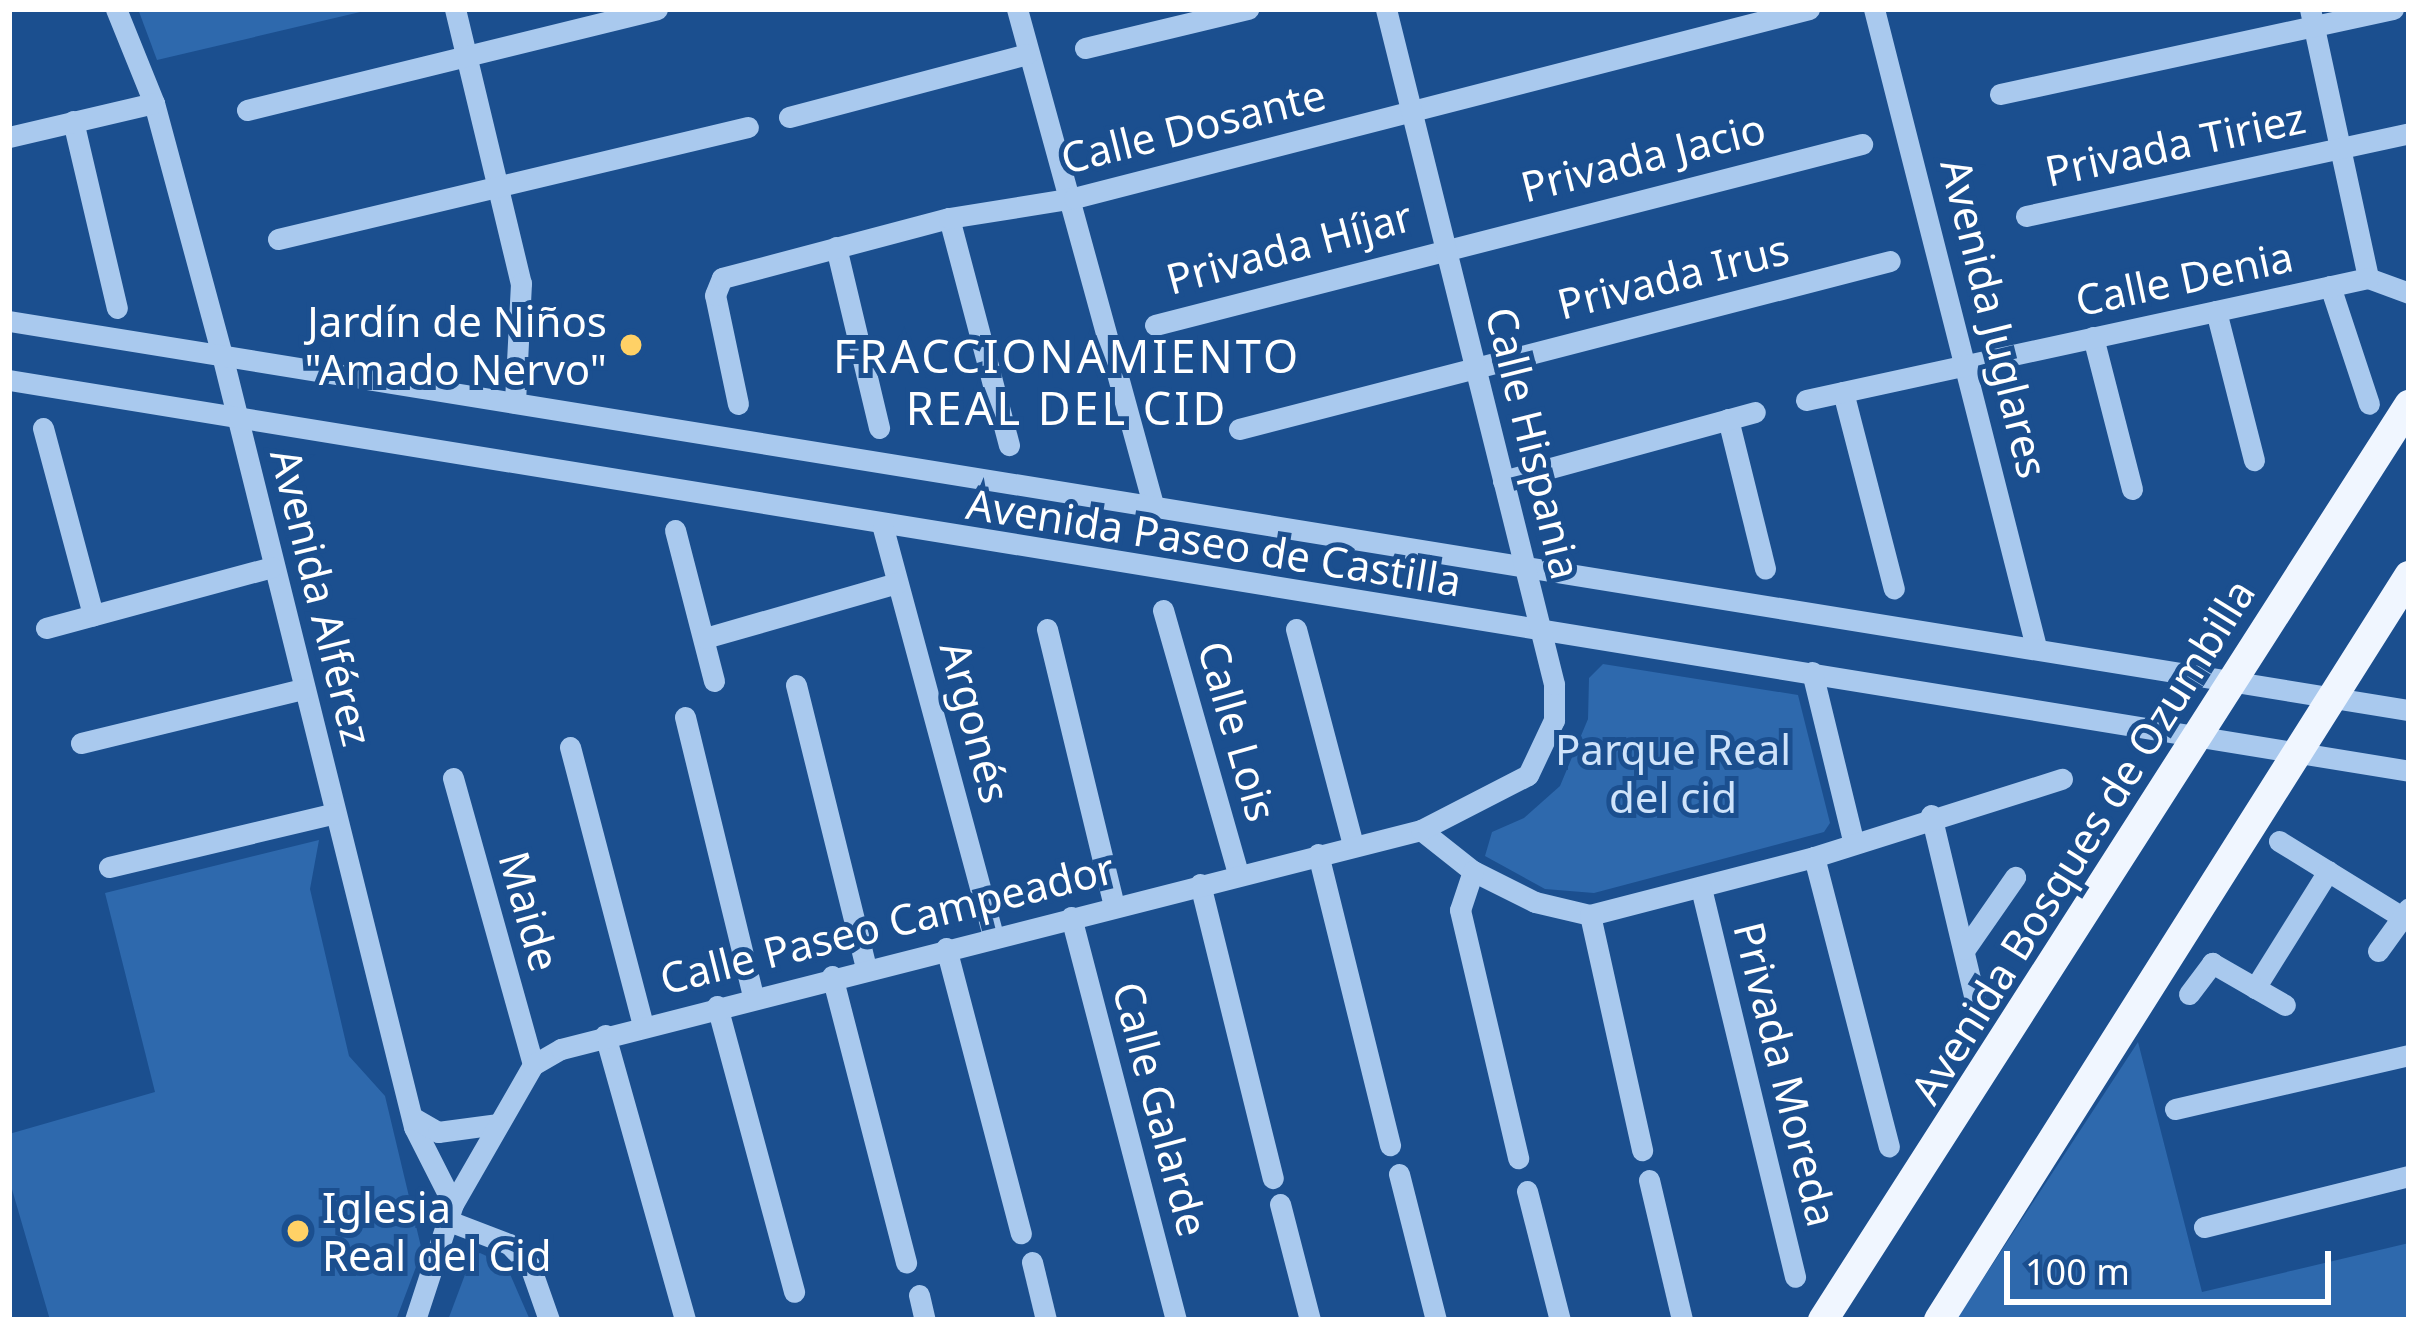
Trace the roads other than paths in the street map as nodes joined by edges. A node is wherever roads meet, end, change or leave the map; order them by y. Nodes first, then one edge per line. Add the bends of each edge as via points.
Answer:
1 (116, 9) edge
2 (454, 9) edge
3 (657, 9) edge
4 (1017, 9) edge
5 (1248, 9) edge
6 (1386, 9) edge
7 (1808, 9) edge
8 (1874, 9) edge
9 (2393, 9) edge
10 (2312, 18) edge
11 (1085, 48) dead end
12 (1027, 55) junction
13 (467, 57) junction
14 (2000, 94) dead end
15 (154, 103) junction
16 (247, 110) dead end
17 (1410, 111) junction
18 (789, 117) dead end
19 (73, 121) junction
20 (748, 128) dead end
21 (2409, 133) edge
22 (9, 137) edge
23 (1862, 144) dead end
24 (2341, 148) junction
25 (499, 188) junction
26 (1074, 198) junction
27 (2026, 216) dead end
28 (949, 218) junction
29 (278, 239) dead end
30 (1444, 245) junction
31 (836, 247) junction
32 (1890, 261) dead end
33 (2368, 278) junction
34 (2330, 286) junction
35 (2409, 293) edge
36 (117, 308) dead end
37 (2216, 311) junction
38 (9, 321) edge
39 (1155, 325) dead end
40 (2093, 337) junction
41 (222, 355) junction
42 (1970, 364) junction
43 (1474, 366) junction
44 (9, 380) edge
45 (1843, 392) junction
46 (1806, 400) dead end
47 (515, 403) junction
48 (738, 404) dead end
49 (2369, 404) dead end
50 (2409, 405) edge
51 (1755, 412) dead end
52 (1728, 419) junction
53 (239, 420) junction
54 (43, 428) dead end
55 (879, 428) dead end
56 (1239, 429) dead end
57 (1009, 445) dead end
58 (2254, 460) dead end
59 (1503, 481) junction
60 (2132, 489) dead end
61 (1154, 508) junction
62 (883, 528) junction
63 (675, 530) dead end
64 (272, 567) junction
65 (1526, 569) junction
66 (1765, 569) dead end
67 (2409, 576) edge
68 (898, 583) junction
69 (1894, 589) dead end
70 (1163, 610) dead end
71 (93, 615) junction
72 (46, 628) dead end
73 (1047, 629) dead end
74 (1296, 629) dead end
75 (1542, 633) junction
76 (705, 638) junction
77 (2036, 647) junction
78 (1812, 672) junction
79 (2233, 680) junction
80 (714, 681) dead end
81 (796, 685) dead end
82 (303, 689) junction
83 (2332, 698) junction
84 (2409, 710) edge
85 (685, 717) dead end
86 (2198, 735) junction
87 (81, 743) dead end
88 (570, 747) dead end
89 (2300, 752) junction
90 (2409, 770) edge
91 (453, 778) dead end
92 (2062, 779) dead end
93 (335, 813) junction
94 (1931, 814) junction
95 (1420, 830) junction
96 (1853, 840) junction
97 (2279, 841) dead end
98 (1353, 845) junction
99 (1318, 854) junction
100 (1814, 857) junction
101 (109, 867) dead end
102 (2328, 871) junction
103 (1474, 872) junction
104 (1238, 874) junction
105 (2015, 877) dead end
106 (1200, 884) junction
107 (1701, 888) junction
108 (1114, 906) junction
109 (2406, 912) edge
110 (1590, 915) junction
111 (1071, 917) junction
112 (993, 935) junction
113 (946, 948) junction
114 (1965, 950) junction
115 (2378, 951) dead end
116 (866, 967) junction
117 (832, 976) junction
118 (2255, 988) junction
119 (2189, 994) dead end
120 (753, 997) junction
121 (2285, 1005) dead end
122 (717, 1006) junction
123 (1979, 1016) dead end
124 (643, 1025) junction
125 (605, 1035) junction
126 (2409, 1054) edge
127 (533, 1065) junction
128 (2175, 1108) dead end
129 (412, 1117) junction
130 (498, 1124) junction
131 (1390, 1145) dead end
132 (1888, 1146) dead end
133 (1642, 1150) dead end
134 (1518, 1158) dead end
135 (1399, 1174) dead end
136 (2409, 1176) edge
137 (1273, 1178) dead end
138 (1649, 1180) dead end
139 (1527, 1191) dead end
140 (1280, 1204) dead end
141 (451, 1212) junction
142 (2204, 1227) dead end
143 (1021, 1233) dead end
144 (1032, 1262) dead end
145 (906, 1263) dead end
146 (1795, 1277) dead end
147 (794, 1292) dead end
148 (919, 1295) dead end
149 (415, 1320) edge
150 (549, 1320) edge
151 (685, 1320) edge
152 (926, 1320) edge
153 (1046, 1320) edge
154 (1176, 1320) edge
155 (1310, 1320) edge
156 (1436, 1320) edge
157 (1560, 1320) edge
158 (1682, 1320) edge
159 (1823, 1320) edge
160 (1939, 1320) edge

1 - 15 street, Avenida Alférez
2 - 13 street
3 - 13 street
4 - 12 street
5 - 11 street
6 - 17 street, Calle Hispania
7 - 17 street, Calle Dosante
8 - 42 street, Avenida Juglares
9 - 10 street
10 - 14 street
10 - 24 street
12 - 18 street
12 - 26 street
13 - 16 street
13 - 25 street
15 - 19 street
15 - 41 street, Avenida Alférez
17 - 26 street, Calle Dosante
17 - 30 street, Calle Hispania
19 - 22 street
19 - 36 street
20 - 25 street
21 - 24 street, Privada Tiriez
23 - 30 street, Privada Jacio
24 - 27 street, Privada Tiriez
24 - 33 street
25 - 29 street
25 - 47 street via 521,283
26 - 28 street, Calle Dosante
26 - 61 street
28 - 31 street, Calle Dosante
28 - 57 street
30 - 39 street, Privada Híjar
30 - 43 street, Calle Hispania
31 - 48 street, Calle Dosante via 716,285
31 - 55 street
32 - 43 street, Privada Irus
33 - 34 street, Calle Denia
33 - 35 street
34 - 37 street, Calle Denia
34 - 49 street
37 - 40 street, Calle Denia
37 - 58 street
38 - 41 street, Avenida Paseo de Castilla
40 - 42 street, Calle Denia
40 - 60 street
41 - 47 street, Avenida Paseo de Castilla
41 - 53 street, Avenida Alférez
42 - 45 street, Calle Denia
42 - 77 street, Avenida Juglares
43 - 56 street, Privada Irus
43 - 59 street, Calle Hispania
44 - 53 street, Avenida Paseo de Castilla
45 - 46 street, Calle Denia
45 - 69 street
47 - 61 street, Avenida Paseo de Castilla
50 - 79 main road, Avenida Bosques de Ozumbilla
51 - 52 street
52 - 59 street
52 - 66 street
53 - 62 street, Avenida Paseo de Castilla
53 - 64 street, Avenida Alférez
54 - 71 street
59 - 65 street, Calle Hispania
61 - 65 street, Avenida Paseo de Castilla
62 - 68 street, Argonés
62 - 75 street, Avenida Paseo de Castilla
63 - 76 street
64 - 71 street
64 - 82 street, Avenida Alférez
65 - 75 street, Calle Hispania
65 - 77 street, Avenida Paseo de Castilla
67 - 83 main road
68 - 76 street
68 - 112 street, Argonés
70 - 104 street, Calle Lois
71 - 72 street
73 - 108 street
74 - 98 street
75 - 78 street, Avenida Paseo de Castilla
75 - 95 street, Calle Hispania via 1554,720 1528,775
76 - 80 street
77 - 79 street, Avenida Paseo de Castilla
78 - 86 street, Avenida Paseo de Castilla
78 - 96 street
79 - 83 street, Avenida Paseo de Castilla
79 - 86 main road, Avenida Bosques de Ozumbilla
81 - 116 street
82 - 87 street
82 - 93 street, Avenida Alférez
83 - 84 street, Avenida Paseo de Castilla
83 - 89 main road
85 - 120 street
86 - 89 street, Avenida Paseo de Castilla
86 - 159 main road, Avenida Bosques de Ozumbilla
88 - 124 street
89 - 90 street, Avenida Paseo de Castilla
89 - 160 main road
91 - 127 street, Maide
92 - 94 street
93 - 101 street
93 - 129 street, Avenida Alférez
94 - 96 street
94 - 114 street
95 - 98 street, Calle Paseo Campeador
95 - 103 street
96 - 100 street
97 - 102 street
98 - 99 street, Calle Paseo Campeador
99 - 104 street, Calle Paseo Campeador
99 - 131 street
100 - 107 street
100 - 132 street
102 - 109 street
102 - 118 street
103 - 110 street via 1535,902
103 - 134 street via 1460,910
104 - 106 street, Calle Paseo Campeador
105 - 114 street
106 - 108 street, Calle Paseo Campeador
106 - 137 street
107 - 110 street
107 - 146 street, Privada Moreda
108 - 111 street, Calle Paseo Campeador
109 - 115 street
110 - 133 street
111 - 112 street, Calle Paseo Campeador
111 - 154 street, Calle Galarde
112 - 113 street, Calle Paseo Campeador
113 - 116 street, Calle Paseo Campeador
113 - 143 street
114 - 123 street
116 - 117 street, Calle Paseo Campeador
117 - 120 street, Calle Paseo Campeador
117 - 145 street
118 - 119 street via 2212,963
118 - 121 street
120 - 122 street, Calle Paseo Campeador
122 - 124 street, Calle Paseo Campeador
122 - 147 street
124 - 125 street, Calle Paseo Campeador
125 - 127 street, Calle Paseo Campeador
125 - 151 street
126 - 128 street
127 - 130 street
129 - 130 street via 438,1132
129 - 141 street, Avenida Alférez
130 - 141 street
135 - 156 street
136 - 142 street
138 - 158 street
139 - 157 street
140 - 155 street
141 - 149 street
141 - 150 street via 530,1265
144 - 153 street
148 - 152 street

